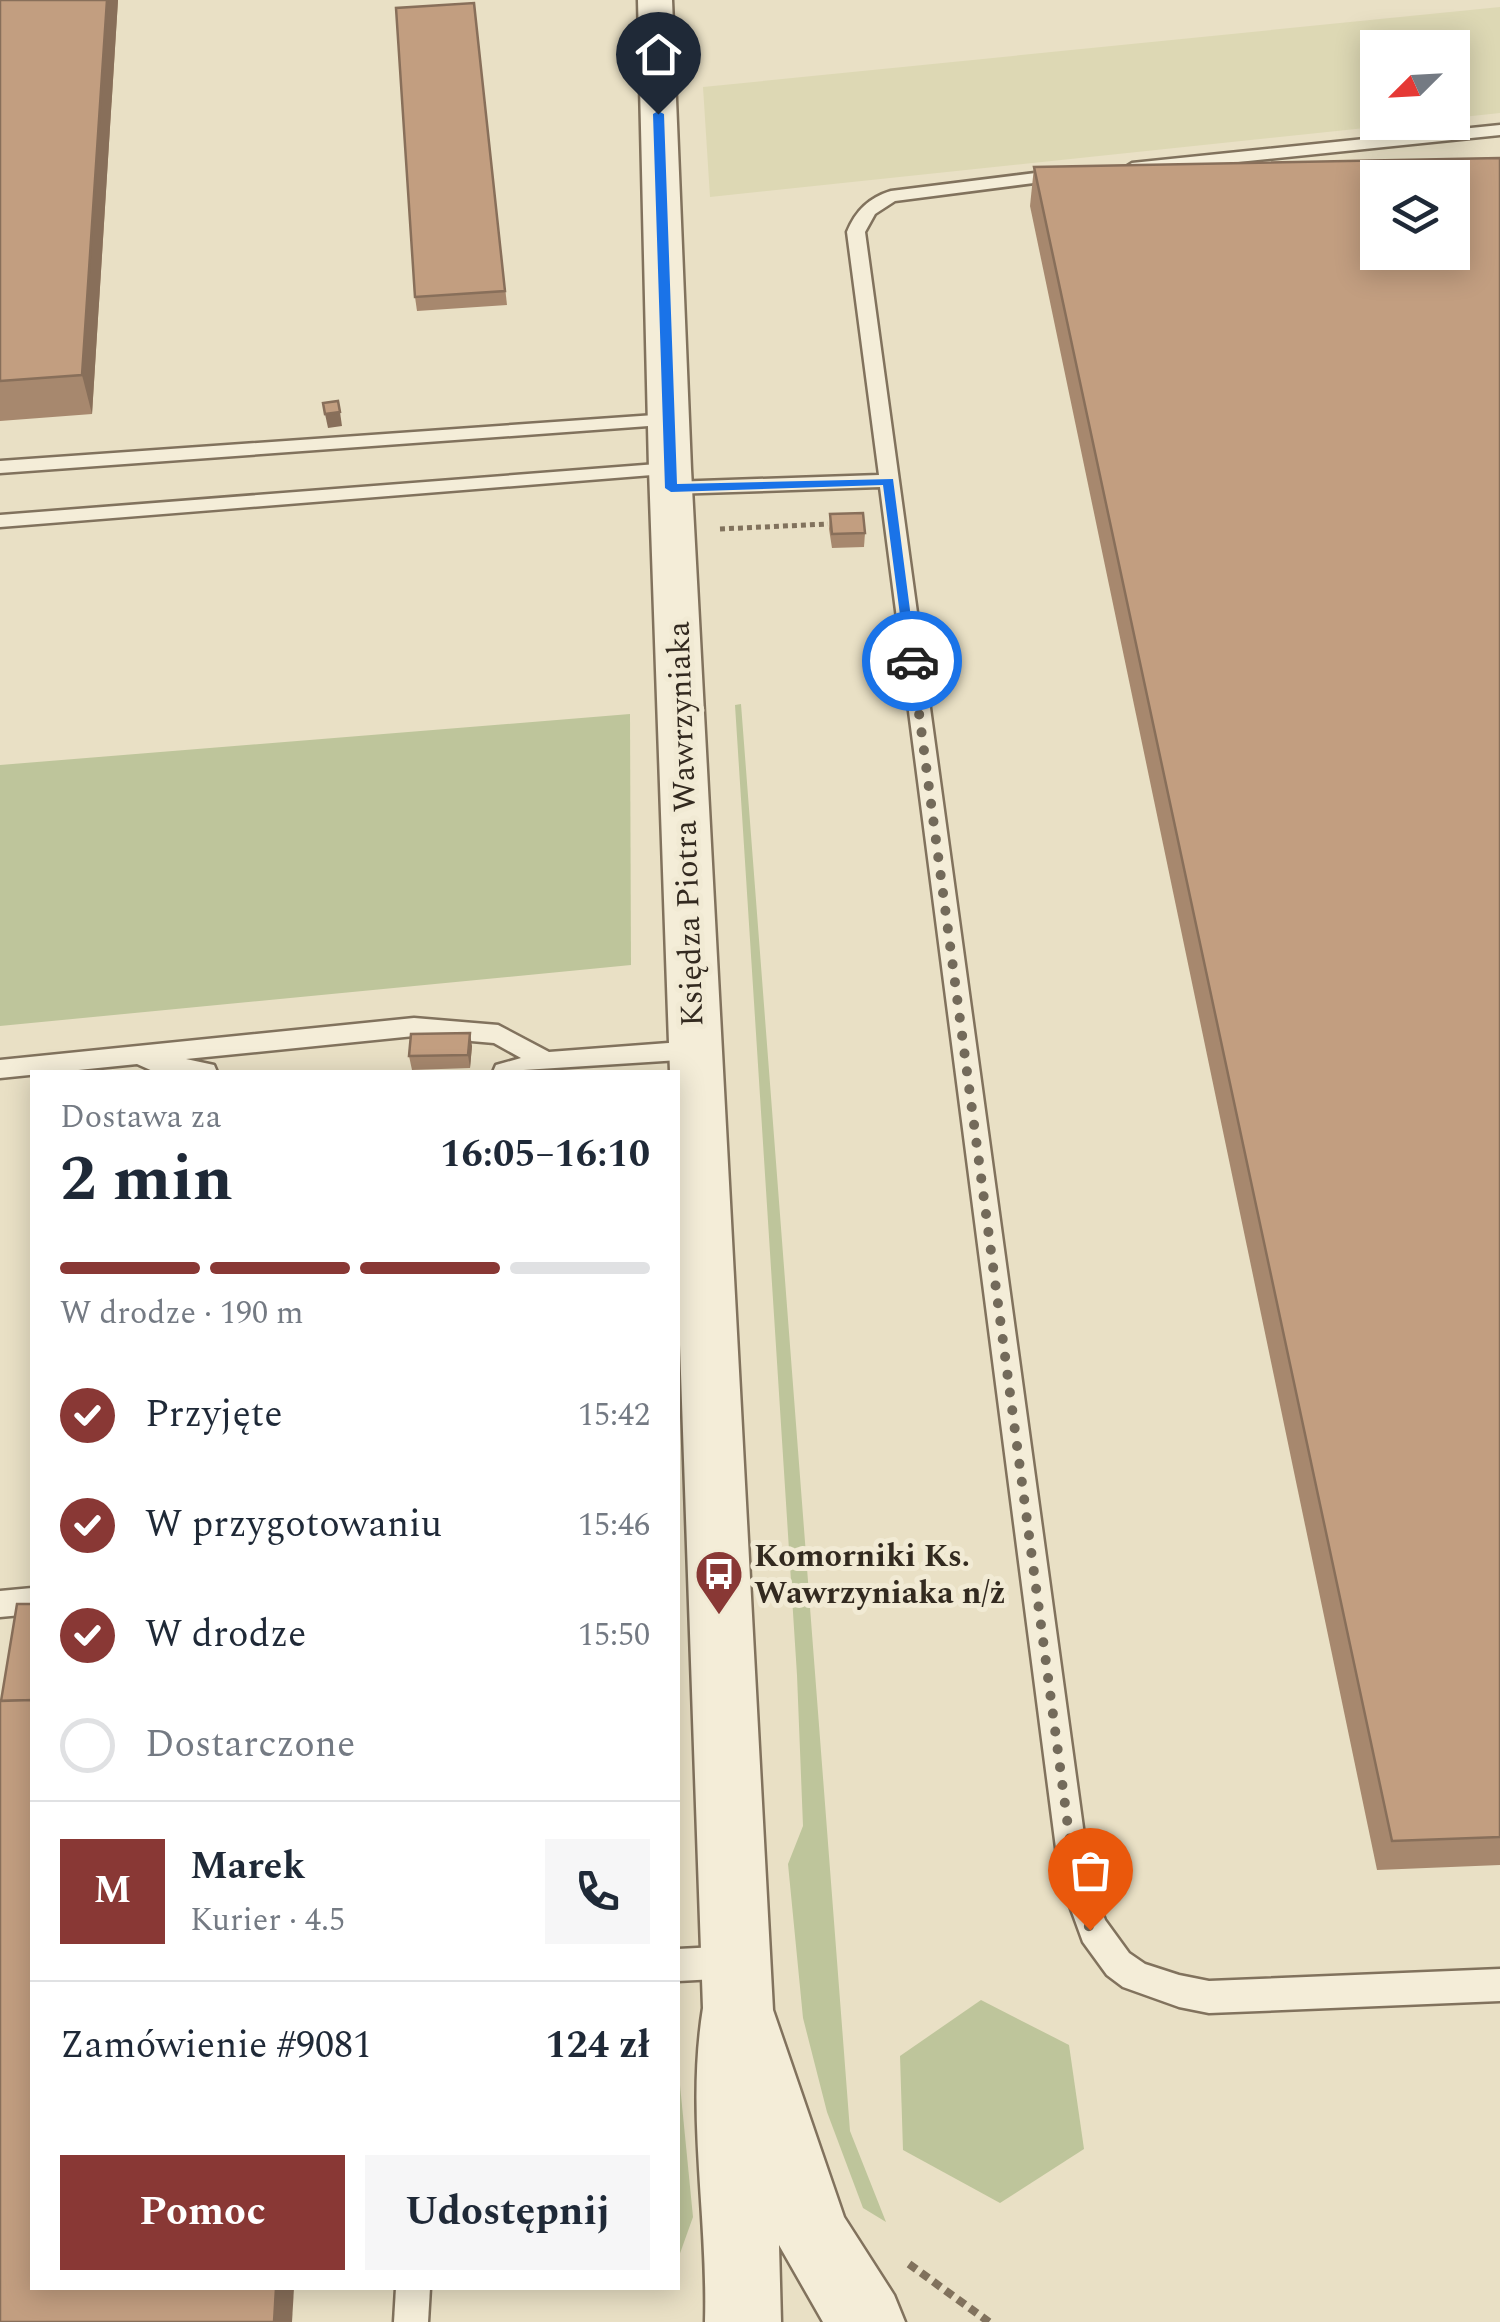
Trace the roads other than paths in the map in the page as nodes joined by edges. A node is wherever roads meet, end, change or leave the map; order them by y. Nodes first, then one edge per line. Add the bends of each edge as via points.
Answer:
1 (655, 0) edge
2 (1500, 130) edge
3 (1113, 170) edge
4 (1093, 172) edge
5 (670, 459) junction
6 (0, 467) edge
7 (888, 481) junction
8 (0, 520) edge
9 (695, 1050) junction
10 (124, 1057) junction
11 (546, 1060) junction
12 (0, 1069) edge
13 (193, 1070) edge
14 (512, 1070) edge
15 (30, 1601) edge
16 (0, 1604) edge
17 (680, 1966) edge
18 (1500, 1984) edge
19 (737, 1985) junction
20 (412, 2290) edge
21 (411, 2322) edge
22 (743, 2322) edge
23 (867, 2322) edge

1 - 5 street, Księdza Piotra Wawrzyniaka
2 - 3 lane
4 - 7 lane via 916,190 871,205 860,218 856,232
5 - 6 lane
5 - 7 lane
5 - 8 lane
5 - 9 street, Księdza Piotra Wawrzyniaka
7 - 18 lane via 1075,1879 1090,1930 1119,1966 1162,1989 1209,1997
9 - 11 lane
9 - 19 street, Księdza Piotra Wawrzyniaka
10 - 11 lane via 414,1027 498,1034
10 - 12 lane
10 - 13 lane
11 - 14 lane
15 - 16 lane
17 - 19 lane
19 - 22 street, Księdza Piotra Wawrzyniaka via 727,2078
19 - 23 street, Księdza Piotra Wawrzyniaka via 813,2237
20 - 21 lane

